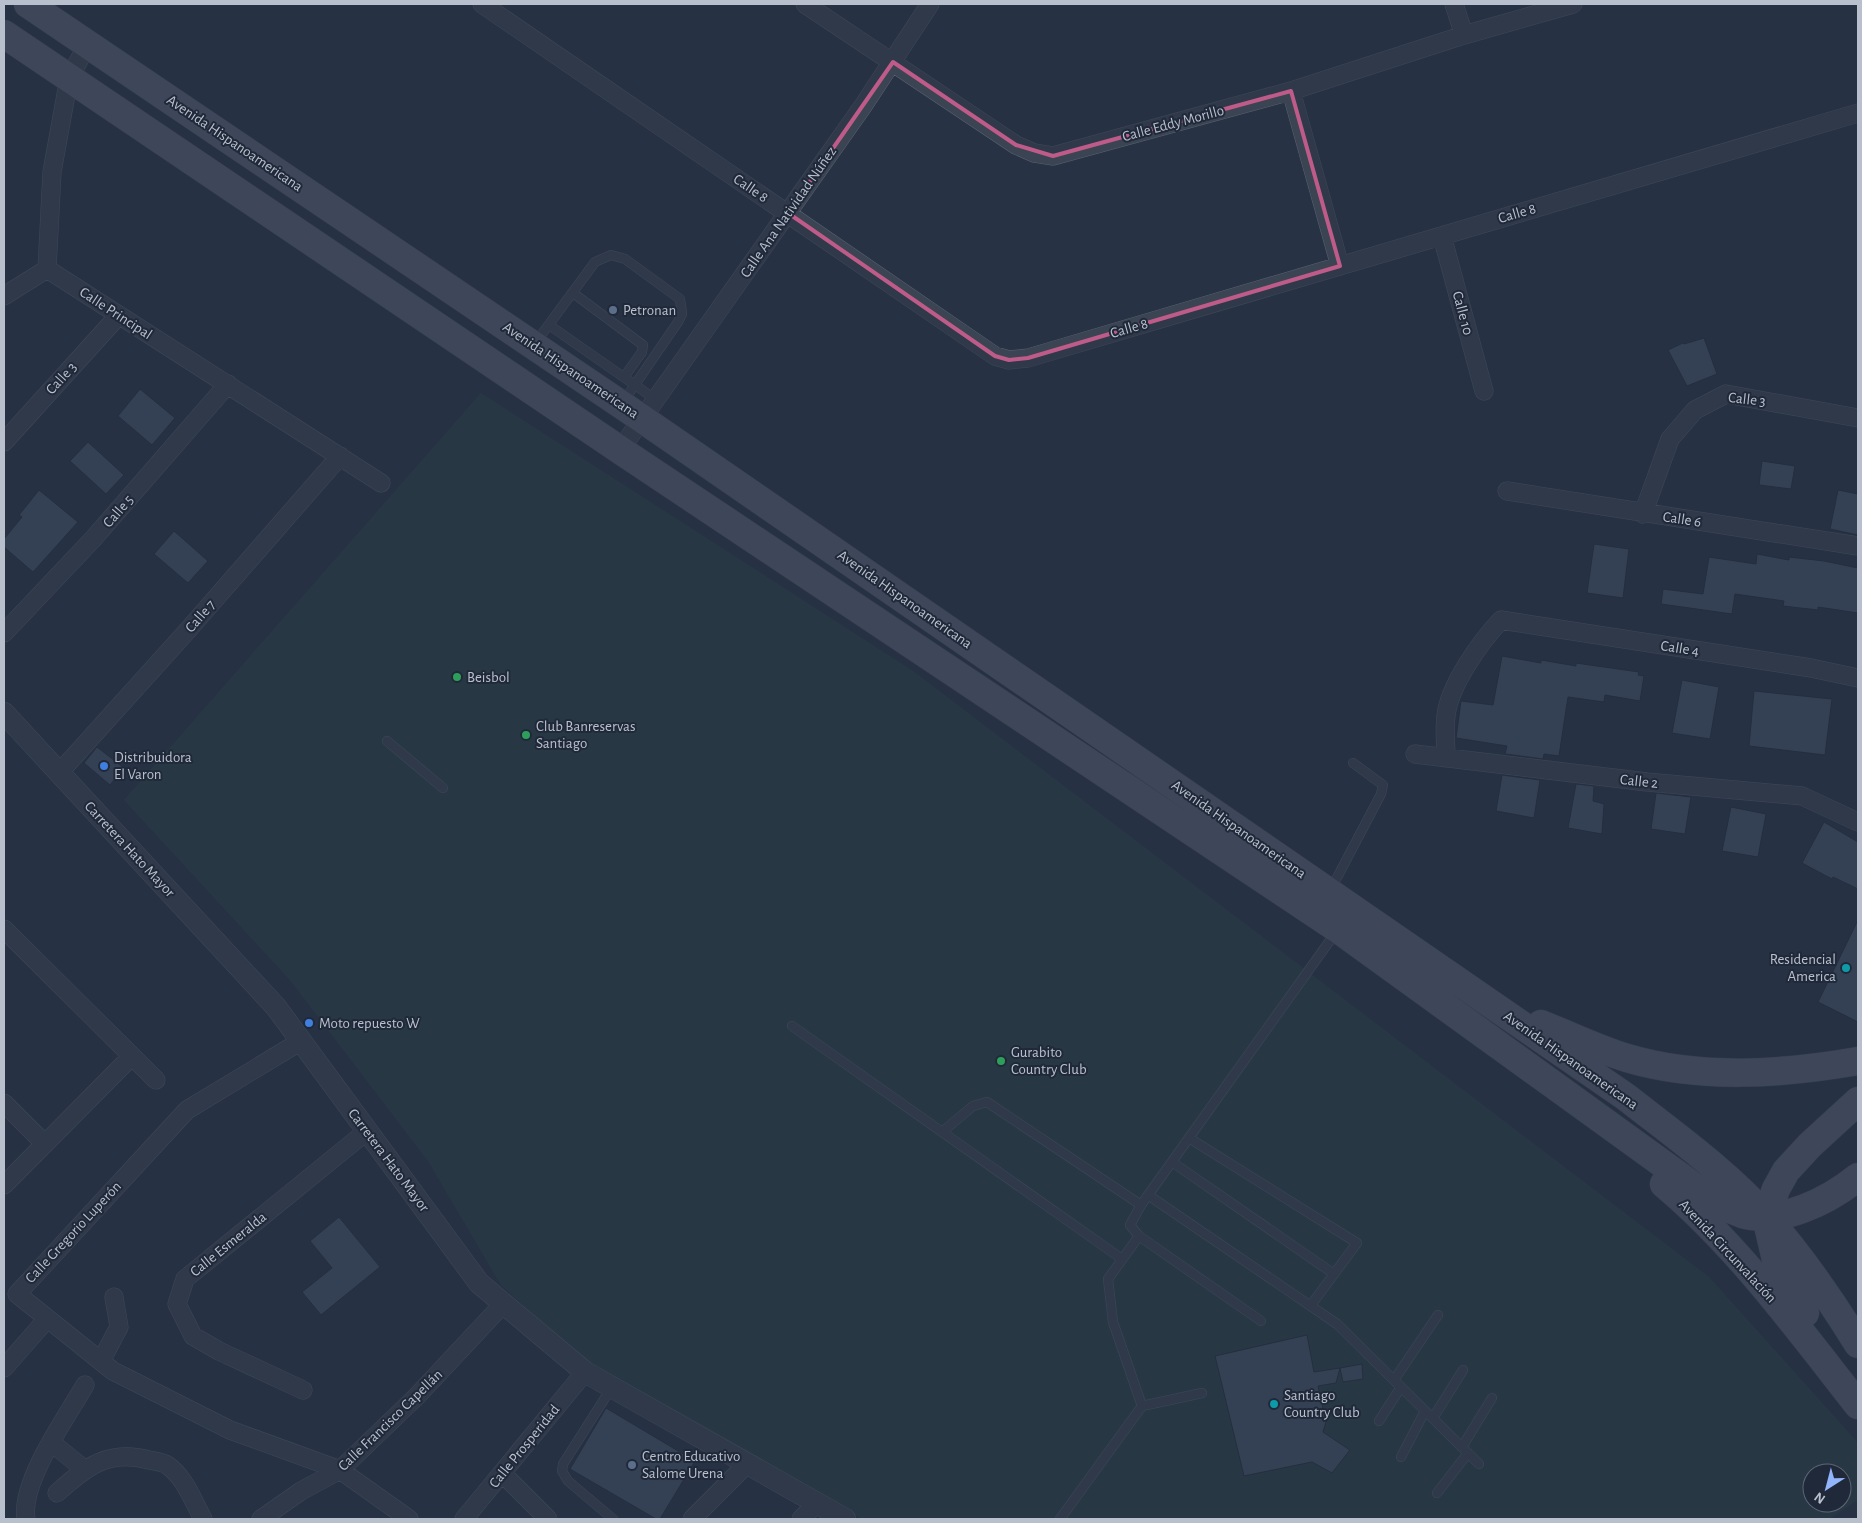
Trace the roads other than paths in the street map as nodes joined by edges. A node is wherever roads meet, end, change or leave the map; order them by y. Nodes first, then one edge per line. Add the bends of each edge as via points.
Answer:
1 (28, 4) edge
2 (482, 4) edge
3 (805, 4) edge
4 (930, 4) edge
5 (1454, 4) edge
6 (1573, 4) edge
7 (4, 34) edge
8 (1464, 35) junction
9 (88, 44) junction
10 (893, 62) junction
11 (69, 78) junction
12 (1291, 91) junction
13 (1858, 112) edge
14 (788, 213) junction
15 (1442, 236) junction
16 (1340, 266) junction
17 (47, 269) junction
18 (572, 293) junction
19 (4, 296) edge
20 (119, 315) junction
21 (541, 335) junction
22 (624, 377) junction
23 (228, 384) junction
24 (1484, 391) dead end
25 (638, 402) junction
26 (1858, 418) edge
27 (4, 442) edge
28 (620, 450) junction
29 (340, 456) junction
30 (381, 483) dead end
31 (1507, 491) dead end
32 (1644, 514) junction
33 (1858, 546) edge
34 (4, 633) edge
35 (1858, 678) edge
36 (4, 714) edge
37 (387, 741) dead end
38 (1416, 754) dead end
39 (1446, 758) junction
40 (1353, 763) dead end
41 (59, 773) junction
42 (443, 788) dead end
43 (1858, 822) edge
44 (1330, 891) junction
45 (1345, 918) junction
46 (4, 929) edge
47 (1496, 1006) junction
48 (792, 1026) dead end
49 (1488, 1037) junction
50 (301, 1041) junction
51 (132, 1056) junction
52 (1853, 1066) edge
53 (156, 1080) dead end
54 (1858, 1101) edge
55 (4, 1103) edge
56 (367, 1131) junction
57 (942, 1132) junction
58 (1189, 1138) junction
59 (44, 1144) junction
60 (1172, 1162) junction
61 (1858, 1177) edge
62 (4, 1185) edge
63 (1148, 1195) junction
64 (1141, 1205) junction
65 (1766, 1216) junction
66 (1139, 1236) junction
67 (1122, 1259) junction
68 (1334, 1274) junction
69 (114, 1297) dead end
70 (504, 1303) junction
71 (1311, 1305) junction
72 (1438, 1315) dead end
73 (47, 1319) junction
74 (1261, 1321) dead end
75 (1858, 1344) edge
76 (101, 1361) junction
77 (4, 1368) edge
78 (1463, 1370) dead end
79 (585, 1372) junction
80 (1397, 1383) junction
81 (85, 1385) dead end
82 (612, 1387) junction
83 (303, 1390) dead end
84 (1858, 1391) edge
85 (1202, 1394) dead end
86 (1492, 1398) dead end
87 (1858, 1405) edge
88 (1142, 1406) junction
89 (1425, 1411) junction
90 (1433, 1418) junction
91 (1379, 1421) dead end
92 (52, 1443) junction
93 (1465, 1450) junction
94 (1401, 1457) dead end
95 (748, 1463) junction
96 (1479, 1464) dead end
97 (84, 1469) junction
98 (340, 1470) junction
99 (502, 1472) junction
100 (57, 1493) dead end
101 (1436, 1493) dead end
102 (817, 1503) junction
103 (26, 1519) edge
104 (203, 1519) edge
105 (261, 1519) edge
106 (409, 1519) edge
107 (464, 1519) edge
108 (548, 1519) edge
109 (613, 1519) edge
110 (692, 1519) edge
111 (801, 1519) edge
112 (845, 1519) edge
113 (1060, 1519) edge

1 - 9 main road, Avenida Hispanoamericana
2 - 14 street, Calle 8
3 - 10 street, Calle Eddy Morillo
4 - 10 street, Calle Ana Natividad Núñez
5 - 8 street
6 - 8 street, Calle Eddy Morillo
7 - 11 main road, Avenida Hispanoamericana
8 - 12 street, Calle Eddy Morillo
9 - 11 street
9 - 21 main road, Avenida Hispanoamericana
10 - 12 street, Calle Eddy Morillo via 1016,145 1034,153 1053,156
10 - 14 street, Calle Ana Natividad Núñez
11 - 17 street via 52,172
11 - 28 main road, Avenida Hispanoamericana
12 - 16 street
13 - 15 street, Calle 8
14 - 16 street, Calle 8 via 995,356 1009,360 1028,358
14 - 25 street, Calle Ana Natividad Núñez
15 - 16 street, Calle 8
15 - 24 street, Calle 10
17 - 19 street
17 - 20 street, Calle Principal
18 - 21 lane
18 - 22 lane via 643,345 643,350
18 - 25 lane via 595,262 611,255 625,259 680,299 682,314
20 - 23 street, Calle Principal
20 - 27 street, Calle 3
21 - 22 lane
21 - 25 main road, Avenida Hispanoamericana
22 - 25 lane
23 - 29 street, Calle Principal
23 - 34 street, Calle 5 via 93,540
25 - 28 street, Calle Ana Natividad Núñez
25 - 44 main road, Avenida Hispanoamericana
26 - 32 street, Calle 3 via 1726,394 1695,410 1670,439
28 - 45 main road, Avenida Hispanoamericana
29 - 30 street, Calle Principal
29 - 41 street, Calle 7
31 - 32 street, Calle 6
32 - 33 street, Calle 6
35 - 39 street, Calle 4 via 1501,620 1485,637 1453,690 1446,715
36 - 41 street, Carretera Hato Mayor
37 - 42 lane
38 - 39 street, Calle 2
39 - 43 street, Calle 2 via 1647,782 1802,796
40 - 44 lane via 1383,785
41 - 50 street, Carretera Hato Mayor via 276,1007
44 - 45 main road, Avenida Hispanoamericana
45 - 47 main road, Avenida Hispanoamericana
45 - 49 main road, Avenida Hispanoamericana
45 - 58 lane
46 - 51 street
47 - 52 main road via 1627,1058 1674,1067 1733,1074
47 - 65 main road, Avenida Hispanoamericana via 1626,1097 1706,1160
48 - 57 lane
49 - 65 main road via 1717,1203 1743,1214
49 - 87 main road, Avenida Circunvalación via 1689,1206 1776,1302
50 - 56 street, Carretera Hato Mayor
50 - 73 street, Calle Gregorio Luperón via 186,1110 24,1284 18,1291 18,1297
51 - 53 street
51 - 59 street
54 - 65 main road via 1786,1172
55 - 59 street
56 - 70 street, Carretera Hato Mayor via 479,1283
56 - 83 street, Calle Esmeralda via 185,1279 177,1304 193,1336 219,1352
57 - 64 lane via 973,1106 987,1102
57 - 67 lane
58 - 60 lane
58 - 68 lane via 1357,1243
59 - 62 street
60 - 63 lane
60 - 68 lane
61 - 65 main road via 1825,1198 1783,1215
63 - 64 lane
63 - 71 lane
64 - 66 lane via 1130,1225
65 - 75 main road, Avenida Hispanoamericana via 1833,1303
65 - 84 main road via 1780,1277
66 - 67 lane
66 - 74 lane
67 - 88 lane via 1108,1279 1113,1322
68 - 71 lane
69 - 76 street via 119,1327
70 - 79 street, Carretera Hato Mayor
70 - 98 street, Calle Francisco Capellán via 417,1396
71 - 80 lane via 1337,1324
72 - 80 lane
73 - 76 street, Calle Gregorio Luperón
73 - 77 street
76 - 98 street, Calle Gregorio Luperón via 113,1371 230,1430
78 - 90 lane
79 - 82 street, Carretera Hato Mayor
79 - 99 street, Calle Prosperidad
80 - 89 lane
80 - 91 lane
81 - 92 street
82 - 95 street, Carretera Hato Mayor
82 - 109 lane via 562,1471 568,1481
85 - 88 lane
86 - 93 lane
88 - 113 lane
89 - 90 lane
89 - 94 lane
90 - 93 lane
92 - 97 street
92 - 103 street via 31,1481 24,1507
93 - 96 lane
93 - 101 lane
95 - 102 street, Carretera Hato Mayor
95 - 110 street
97 - 100 street
97 - 104 street via 106,1459 136,1456 167,1464 185,1484
98 - 105 street, Calle Francisco Capellán via 301,1490
98 - 106 street, Calle Gregorio Luperón
99 - 107 street, Calle Prosperidad
99 - 108 street
102 - 111 street
102 - 112 street, Carretera Hato Mayor

